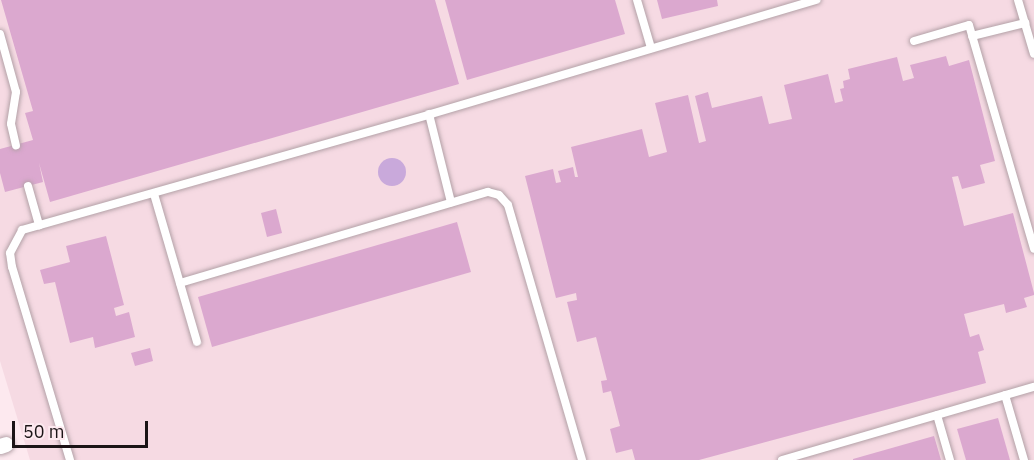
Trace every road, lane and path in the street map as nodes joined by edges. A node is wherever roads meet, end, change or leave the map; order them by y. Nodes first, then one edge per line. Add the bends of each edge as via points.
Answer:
1 (637, 0) edge
2 (816, 0) edge
3 (1018, 0) edge
4 (1025, 23) junction
5 (0, 34) edge
6 (972, 36) junction
7 (914, 41) dead end
8 (651, 48) junction
9 (1034, 54) edge
10 (429, 114) junction
11 (16, 145) dead end
12 (28, 186) dead end
13 (154, 194) junction
14 (451, 202) junction
15 (39, 225) junction
16 (1034, 249) edge
17 (180, 283) junction
18 (197, 342) dead end
19 (1034, 387) edge
20 (1005, 395) junction
21 (937, 415) junction
22 (70, 460) edge
23 (582, 460) edge
24 (782, 460) edge
25 (950, 460) edge
26 (1024, 460) edge

1 - 8 lane
2 - 8 lane
3 - 4 lane
4 - 6 lane
4 - 9 lane
5 - 11 lane via 16,92 11,124
6 - 7 lane via 969,25
6 - 16 lane
8 - 10 lane
10 - 13 lane
10 - 14 lane
12 - 15 lane
13 - 15 lane
13 - 17 lane
14 - 17 lane
14 - 23 lane via 488,192 499,195 508,205
15 - 22 lane via 22,230 10,253
17 - 18 lane
19 - 20 lane
20 - 21 lane
20 - 26 lane
21 - 24 lane
21 - 25 lane

